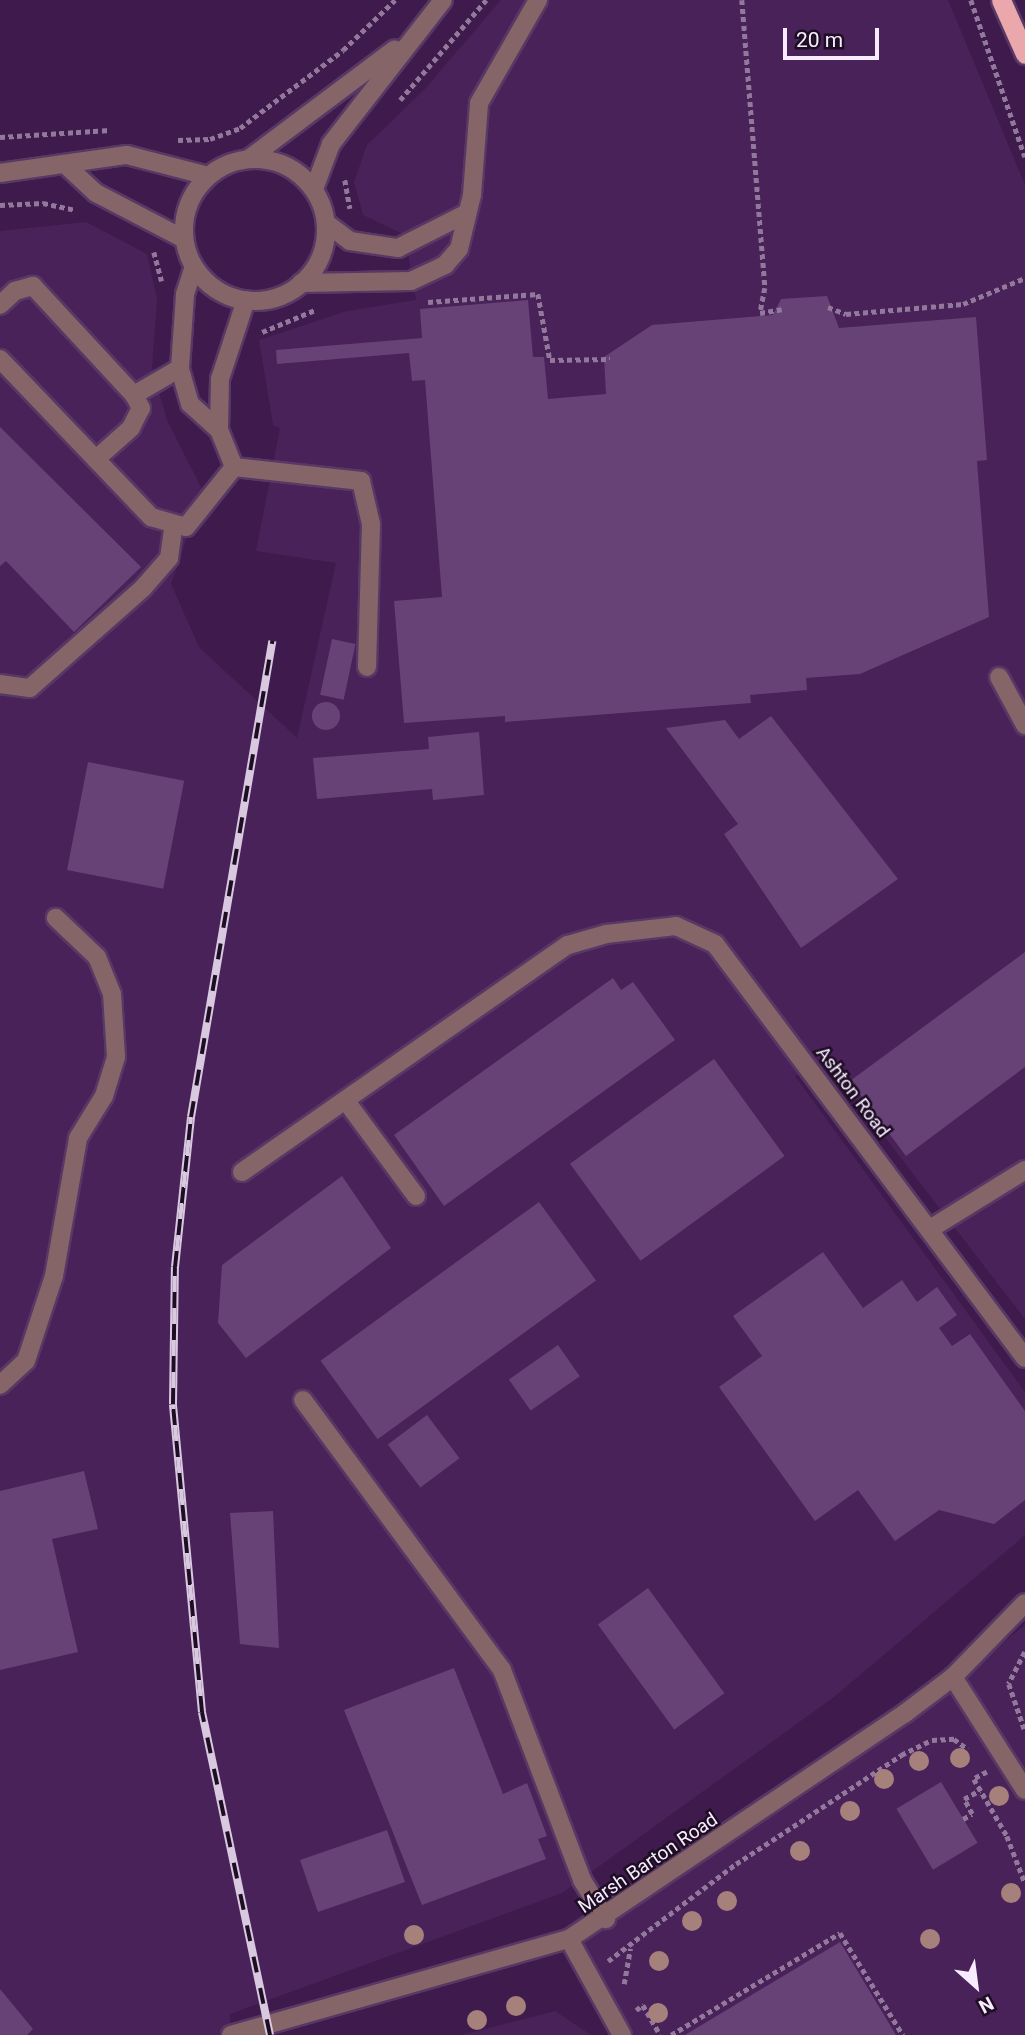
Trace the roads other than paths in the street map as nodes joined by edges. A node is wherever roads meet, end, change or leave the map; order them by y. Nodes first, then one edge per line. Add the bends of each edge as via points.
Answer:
1 (443, 0) edge
2 (538, 0) edge
3 (1000, 0) edge
4 (1016, 0) edge
5 (1017, 30) junction
6 (410, 39) junction
7 (1025, 54) edge
8 (250, 158) junction
9 (69, 168) junction
10 (0, 173) edge
11 (208, 176) junction
12 (314, 190) junction
13 (467, 213) junction
14 (326, 223) junction
15 (184, 239) junction
16 (194, 267) junction
17 (301, 283) junction
18 (246, 300) junction
19 (0, 305) edge
20 (0, 359) edge
21 (180, 368) junction
22 (134, 395) junction
23 (219, 430) junction
24 (96, 459) junction
25 (234, 467) junction
26 (173, 528) junction
27 (367, 667) dead end
28 (999, 677) dead end
29 (0, 684) edge
30 (1025, 725) edge
31 (57, 918) dead end
32 (346, 1101) junction
33 (1025, 1170) edge
34 (242, 1172) dead end
35 (416, 1196) dead end
36 (930, 1229) junction
37 (1025, 1359) edge
38 (0, 1385) edge
39 (303, 1400) dead end
40 (1025, 1603) edge
41 (953, 1677) junction
42 (1025, 1790) edge
43 (606, 1919) junction
44 (569, 1940) junction
45 (231, 2035) edge
46 (622, 2035) edge

1 - 6 street
2 - 13 street via 479,103
3 - 5 highway
4 - 5 highway
5 - 7 highway
6 - 8 street
6 - 12 street via 331,144
8 - 11 street
8 - 12 street via 286,166
9 - 10 street
9 - 11 street via 127,155
9 - 15 street via 96,193
11 - 15 street via 192,194
12 - 14 street
13 - 14 street via 398,248 350,241
13 - 17 street via 459,249 427,276 396,284
14 - 17 street via 318,262
15 - 16 street
16 - 18 street via 221,293
16 - 21 street via 185,294
17 - 18 street via 276,298
18 - 23 street via 220,379
19 - 22 street via 15,291 33,286
20 - 24 street
21 - 22 street
21 - 23 street via 190,404
22 - 24 street via 141,408 131,428
23 - 25 street
24 - 26 street via 150,517
25 - 26 street via 197,520
25 - 27 street via 360,481 370,524
26 - 29 street via 169,558 143,588 30,688
28 - 30 street
31 - 38 street via 97,957 112,994 116,1057 104,1097 78,1138 54,1276 26,1361
32 - 34 street, Ashton Road
32 - 35 street
32 - 36 street, Ashton Road via 568,945 606,934 676,926 715,944
33 - 36 street
36 - 37 street, Ashton Road
39 - 43 street via 502,1670 582,1880
40 - 41 street, Marsh Barton Road
41 - 42 street
41 - 43 street, Marsh Barton Road
43 - 44 street, Marsh Barton Road
44 - 45 street, Marsh Barton Road
44 - 46 street

